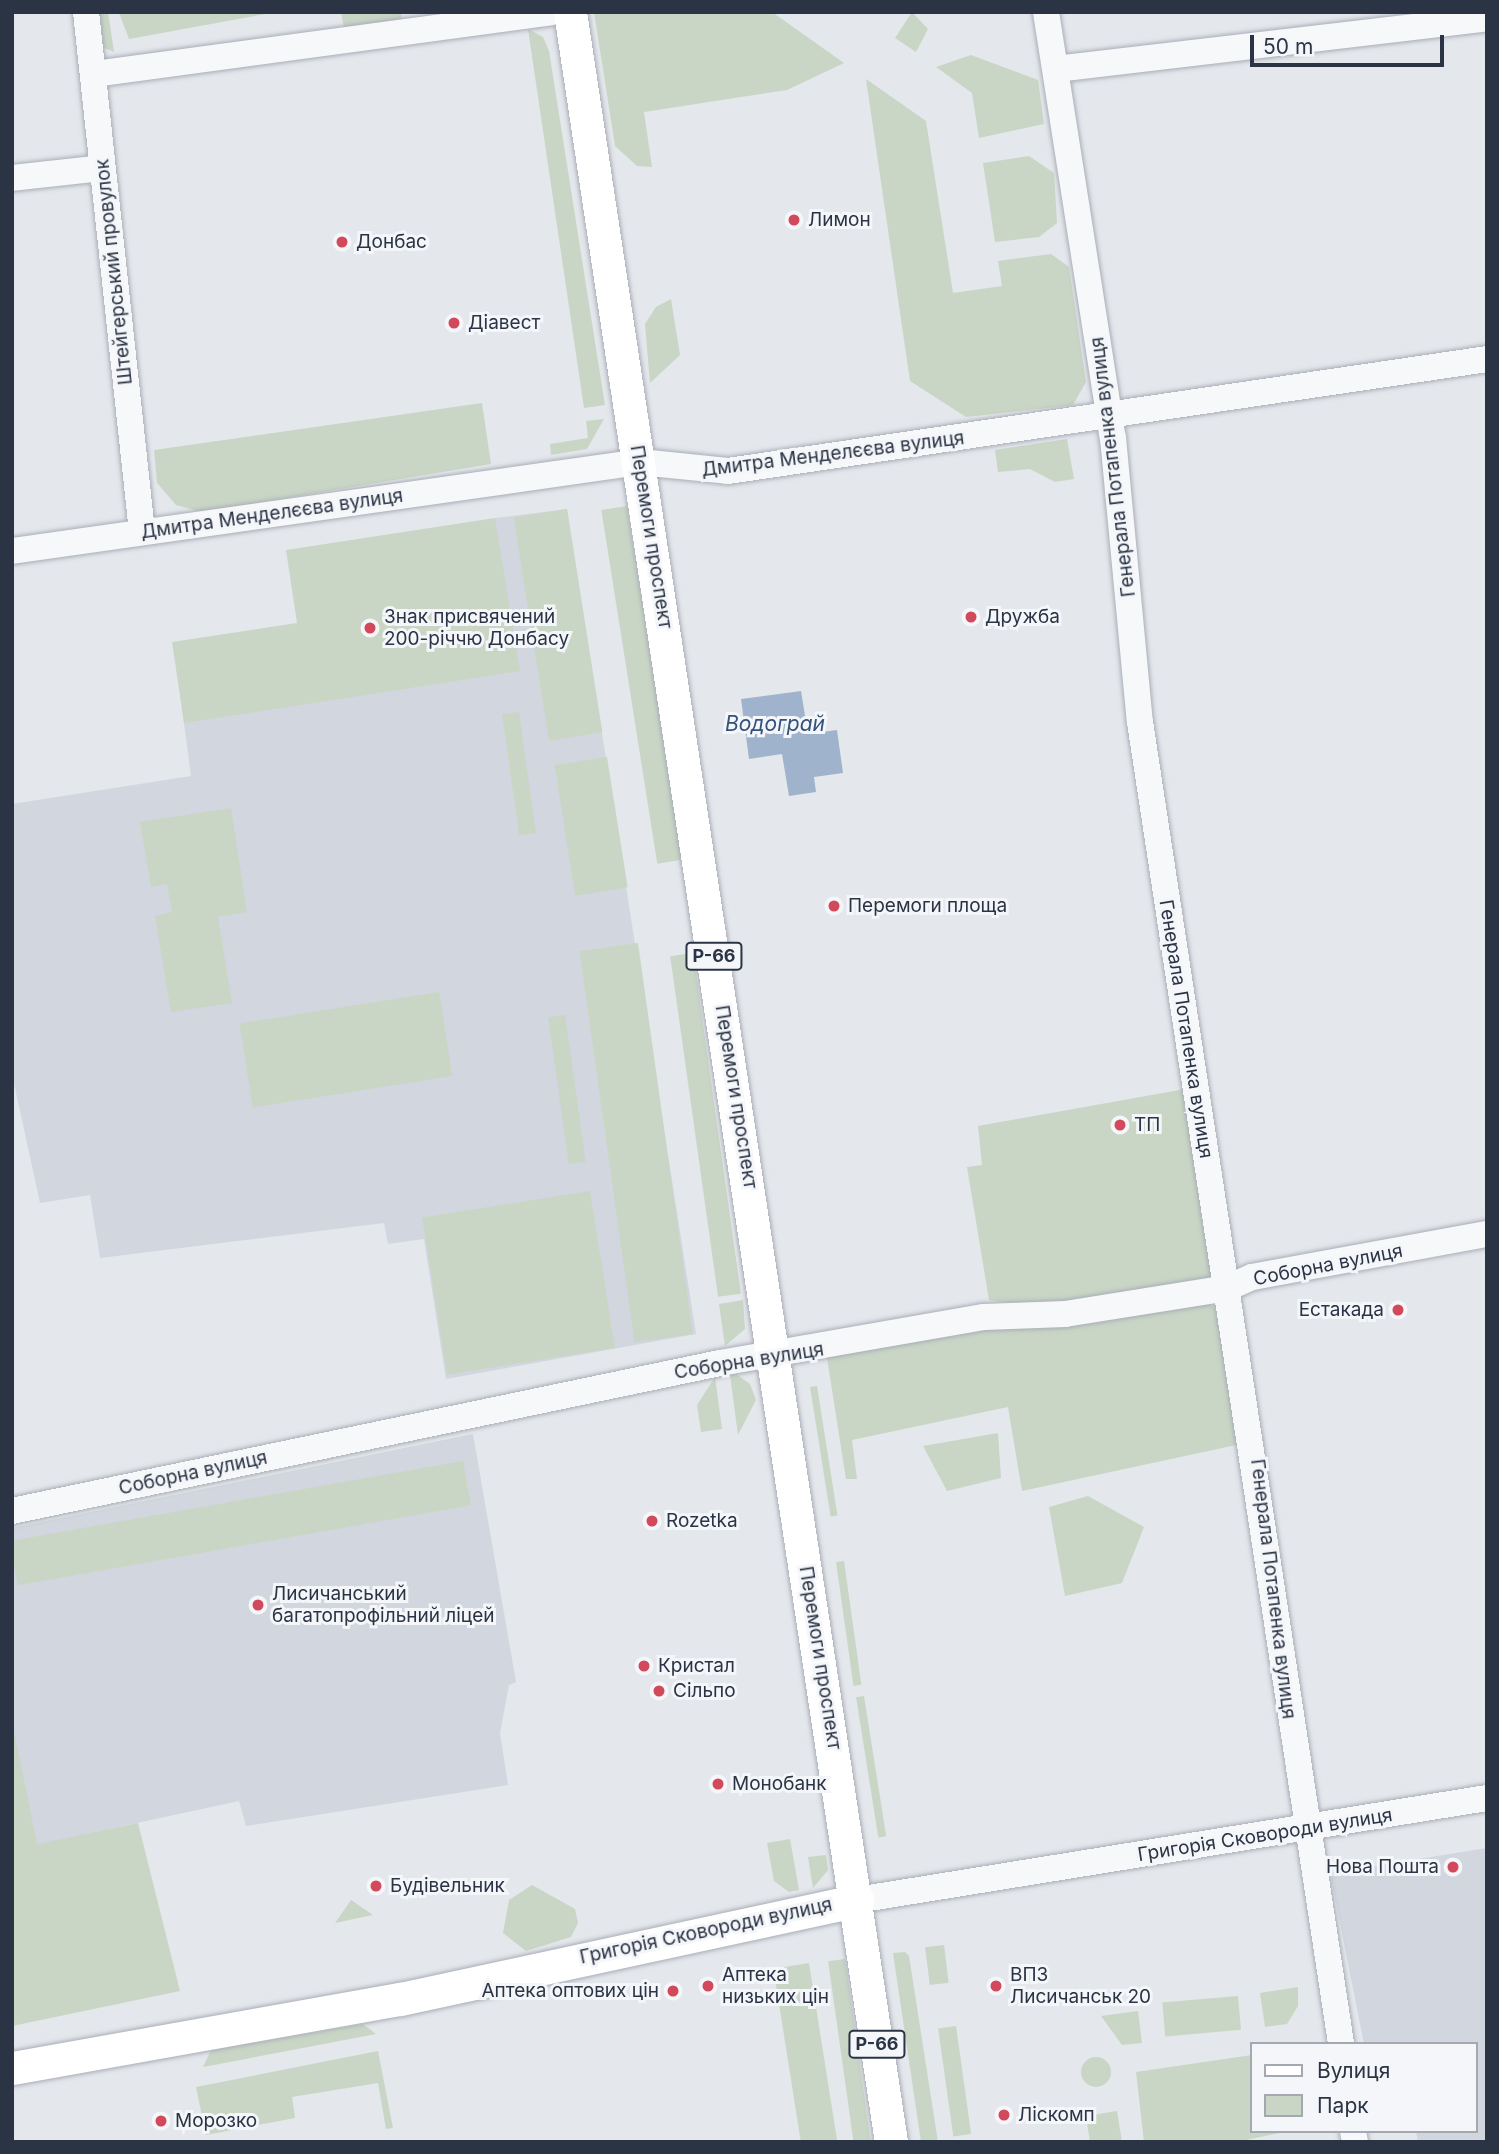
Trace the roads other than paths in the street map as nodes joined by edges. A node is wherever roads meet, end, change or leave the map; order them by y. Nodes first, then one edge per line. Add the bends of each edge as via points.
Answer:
1 (86, 12) edge
2 (551, 12) edge
3 (570, 12) edge
4 (1046, 12) edge
5 (1486, 21) edge
6 (1056, 69) junction
7 (94, 74) junction
8 (102, 168) junction
9 (12, 178) edge
10 (1487, 359) edge
11 (1110, 418) junction
12 (640, 462) junction
13 (142, 533) junction
14 (12, 551) edge
15 (1487, 1234) edge
16 (1227, 1289) junction
17 (775, 1358) junction
18 (12, 1511) edge
19 (1487, 1798) edge
20 (1304, 1831) junction
21 (857, 1900) junction
22 (1341, 2042) edge
23 (12, 2068) edge
24 (891, 2142) edge

1 - 7 street, Штейгерський провулок
2 - 7 street
3 - 12 main road, Перемоги проспект / Р-66
4 - 6 street, Генерала Потапенка вулиця
5 - 6 street
6 - 11 street, Генерала Потапенка вулиця
7 - 8 street, Штейгерський провулок
8 - 9 street
8 - 13 street, Штейгерський провулок
10 - 11 street, Дмитра Менделєєва вулиця
11 - 12 street, Дмитра Менделєєва вулиця via 708,473
11 - 16 street, Генерала Потапенка вулиця via 1140,722
12 - 13 street, Дмитра Менделєєва вулиця
12 - 17 main road, Перемоги проспект / Р-66
13 - 14 street, Дмитра Менделєєва вулиця
15 - 16 street, Соборна вулиця via 1252,1277
16 - 17 street, Соборна вулиця via 1065,1314 984,1317
16 - 20 street, Генерала Потапенка вулиця
17 - 18 street, Соборна вулиця via 720,1363
17 - 21 main road, Перемоги проспект / Р-66
19 - 20 street, Григорія Сковороди вулиця
20 - 21 street, Григорія Сковороди вулиця
20 - 22 street, Генерала Потапенка вулиця
21 - 23 main road, Григорія Сковороди вулиця via 401,1999
21 - 24 main road, Перемоги проспект / Р-66

